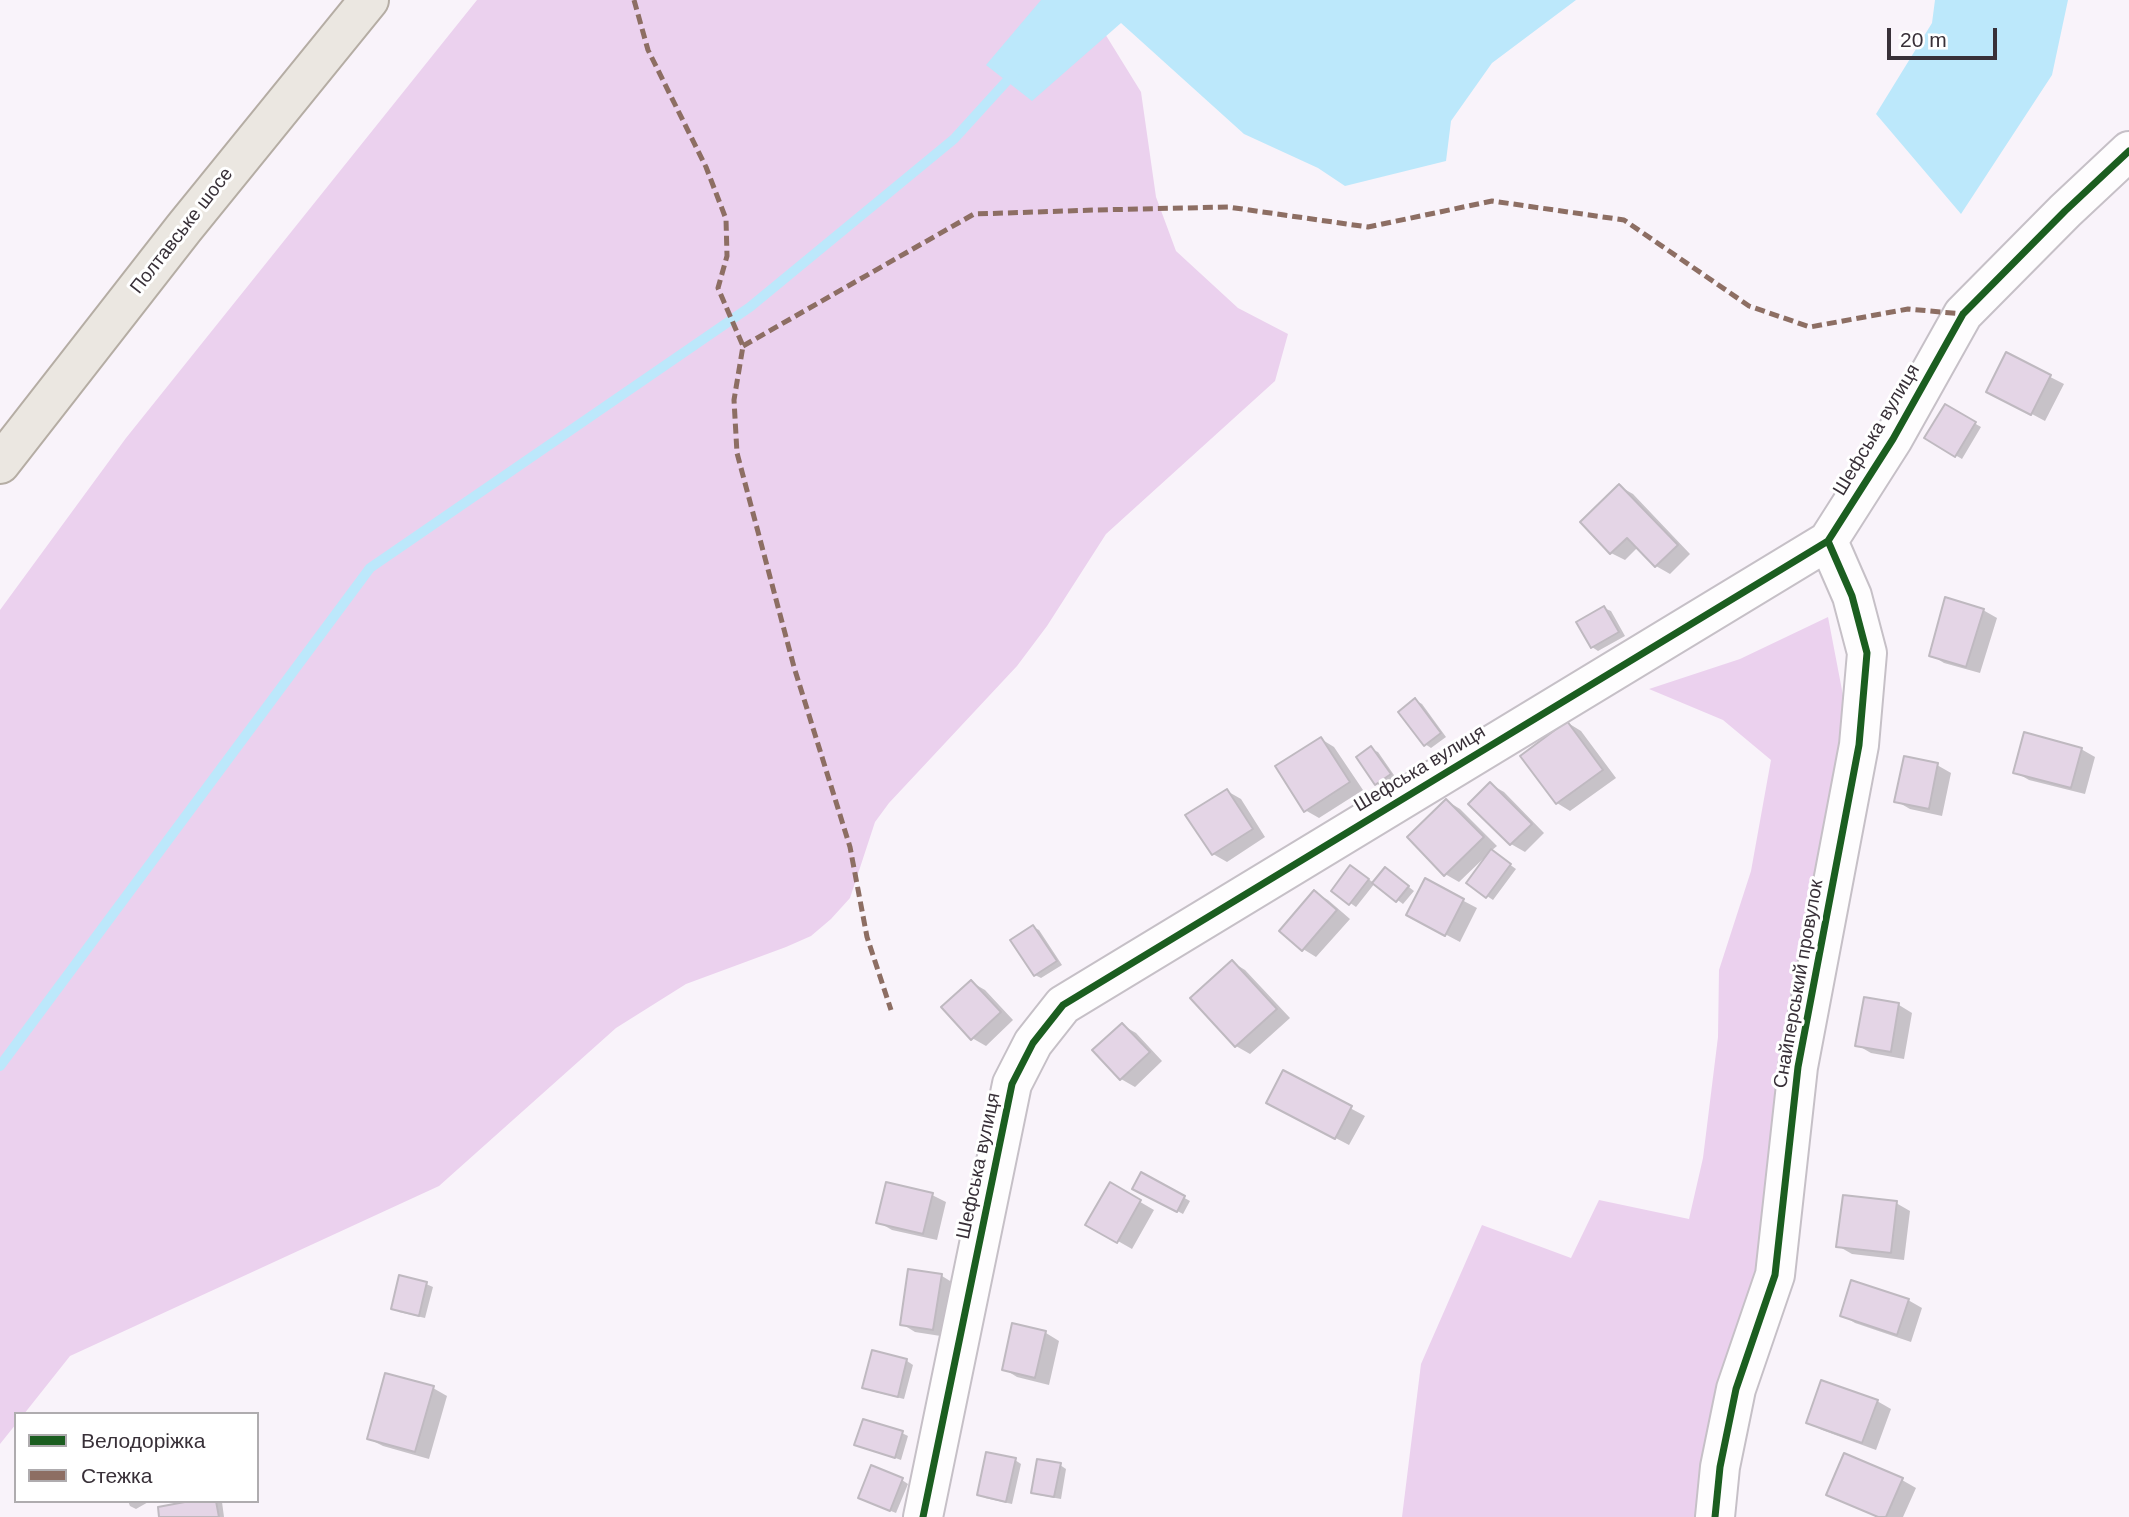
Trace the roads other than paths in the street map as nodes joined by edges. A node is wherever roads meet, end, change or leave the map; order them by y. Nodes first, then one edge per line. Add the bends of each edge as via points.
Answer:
1 (369, 0) edge
2 (2129, 151) edge
3 (0, 464) edge
4 (1828, 541) junction
5 (923, 1517) edge
6 (1715, 1517) edge

1 - 3 main road, Полтавське шосе
2 - 4 street, Шефська вулиця via 1963,314 1893,439
4 - 5 street, Шефська вулиця via 1063,1005 1033,1043 1012,1084
4 - 6 street, Снайперський провулок via 1852,596 1867,653 1859,745 1798,1067 1775,1275 1736,1388

